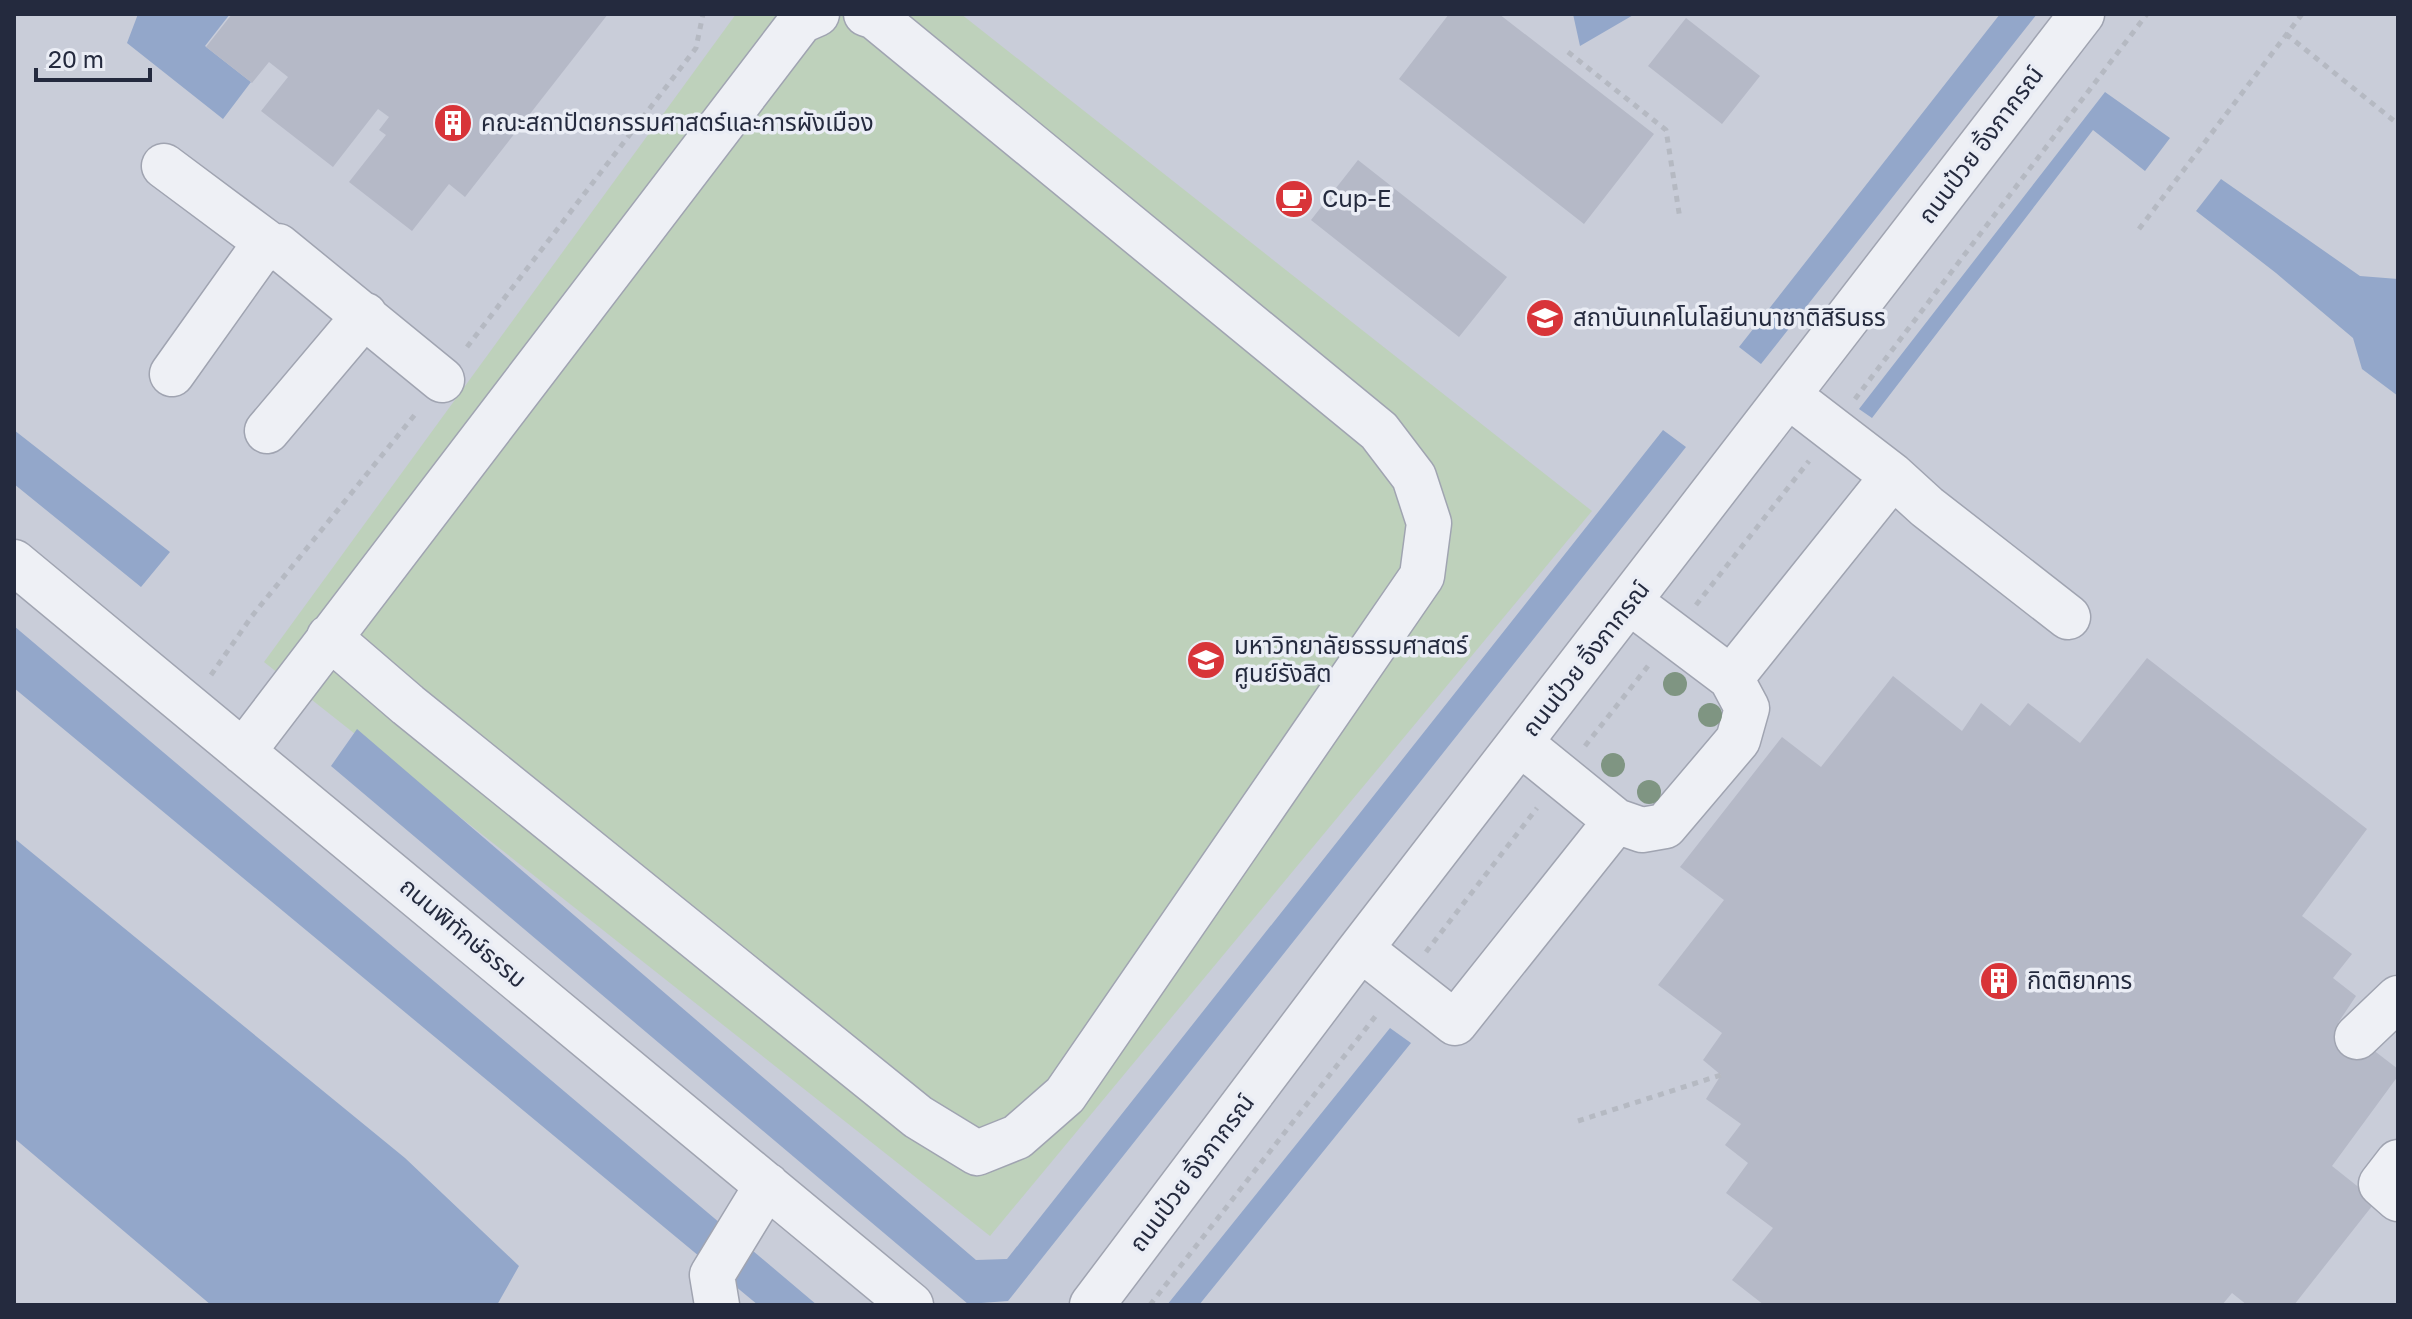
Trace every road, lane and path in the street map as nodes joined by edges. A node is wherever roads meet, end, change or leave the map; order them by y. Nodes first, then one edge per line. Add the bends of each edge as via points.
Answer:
1 (817, 14) edge
2 (866, 14) edge
3 (2082, 14) edge
4 (2302, 14) edge
5 (2286, 34) junction
6 (1568, 52) dead end
7 (2398, 124) edge
8 (164, 166) dead end
9 (1680, 219) dead end
10 (2139, 229) dead end
11 (270, 245) junction
12 (365, 315) junction
13 (172, 374) dead end
14 (442, 380) dead end
15 (1789, 396) junction
16 (267, 431) dead end
17 (1893, 476) junction
18 (14, 562) edge
19 (1630, 602) junction
20 (2068, 617) dead end
21 (329, 637) junction
22 (1731, 678) junction
23 (1520, 743) junction
24 (243, 752) junction
25 (1616, 821) junction
26 (1361, 949) junction
27 (2398, 998) edge
28 (2357, 1037) dead end
29 (1721, 1075) dead end
30 (1578, 1121) dead end
31 (2398, 1162) edge
32 (767, 1185) junction
33 (2398, 1199) edge
34 (715, 1290) edge
35 (911, 1305) edge
36 (1092, 1305) edge

1 - 21 street via 801,21
2 - 21 street via 1379,431 1414,477 1429,523 1422,576 1065,1095 1017,1137 977,1153 918,1117
3 - 15 street, ถนนป๋วย อิ้งภากรณ์
4 - 5 path
5 - 7 path
5 - 10 path
6 - 9 path via 1666,130
8 - 11 street
11 - 12 street
11 - 13 street via 256,256
12 - 14 street
12 - 16 street
15 - 17 street
15 - 19 street, ถนนป๋วย อิ้งภากรณ์
17 - 20 street
17 - 22 street
18 - 24 street, ถนนพิทักษ์ธรรม
19 - 22 street
19 - 23 street, ถนนป๋วย อิ้งภากรณ์
21 - 24 street
22 - 25 street via 1747,708 1738,740 1665,826 1642,830
23 - 25 street
23 - 26 street, ถนนป๋วย อิ้งภากรณ์
24 - 32 street, ถนนพิทักษ์ธรรม
25 - 26 street via 1455,1023
26 - 36 street, ถนนป๋วย อิ้งภากรณ์
27 - 28 street
29 - 30 path
31 - 33 street via 2381,1184
32 - 34 street via 741,1228
32 - 35 street, ถนนพิทักษ์ธรรม

